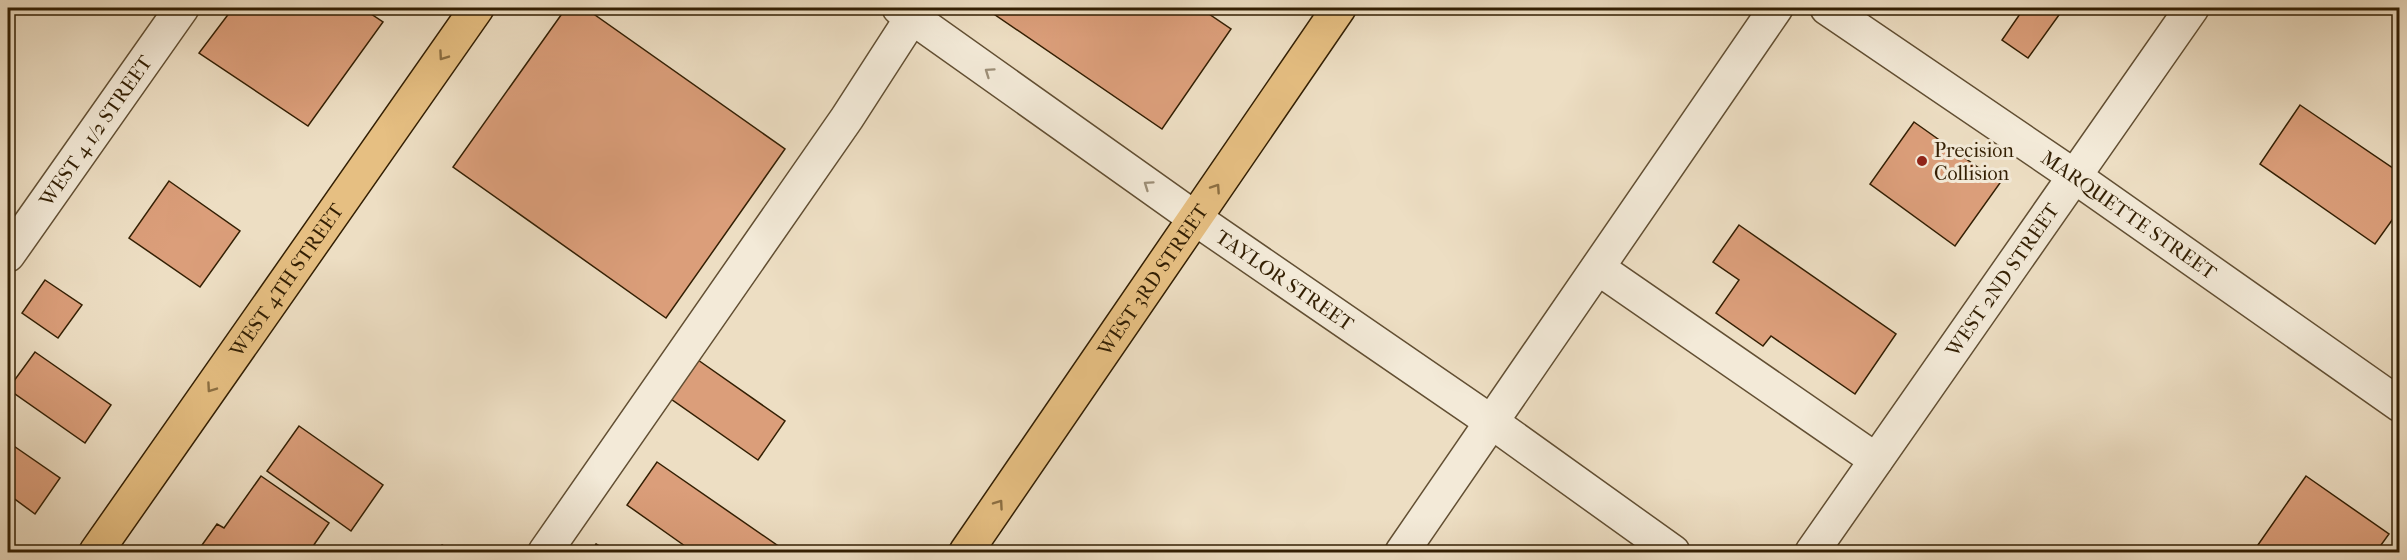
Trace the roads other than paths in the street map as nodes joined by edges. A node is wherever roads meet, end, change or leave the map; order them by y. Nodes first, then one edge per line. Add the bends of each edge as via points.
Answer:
1 (182, 8) edge
2 (1339, 8) edge
3 (1776, 8) edge
4 (1827, 8) edge
5 (2192, 8) edge
6 (909, 10) edge
7 (466, 11) edge
8 (2074, 176) junction
9 (1196, 219) junction
10 (8, 255) edge
11 (1598, 268) junction
12 (2400, 405) edge
13 (1493, 423) junction
14 (1876, 460) junction
15 (1664, 550) edge
16 (96, 552) edge
17 (545, 552) edge
18 (966, 552) edge
19 (1402, 552) edge
20 (1812, 552) edge

1 - 10 street, WEST 4 1/2 STREET
9 -> 2 main road, WEST 3RD STREET
3 - 11 street
4 - 8 street, MARQUETTE STREET
5 - 8 street, WEST 2ND STREET
9 -> 6 street, TAYLOR STREET
6 - 17 street via 847,118
7 -> 16 main road, WEST 4TH STREET
8 - 12 street, MARQUETTE STREET
8 - 14 street, WEST 2ND STREET
9 - 13 street, TAYLOR STREET
18 -> 9 main road, WEST 3RD STREET
11 - 13 street
11 - 14 street
13 - 15 street, TAYLOR STREET
13 - 19 street
14 - 20 street, WEST 2ND STREET

